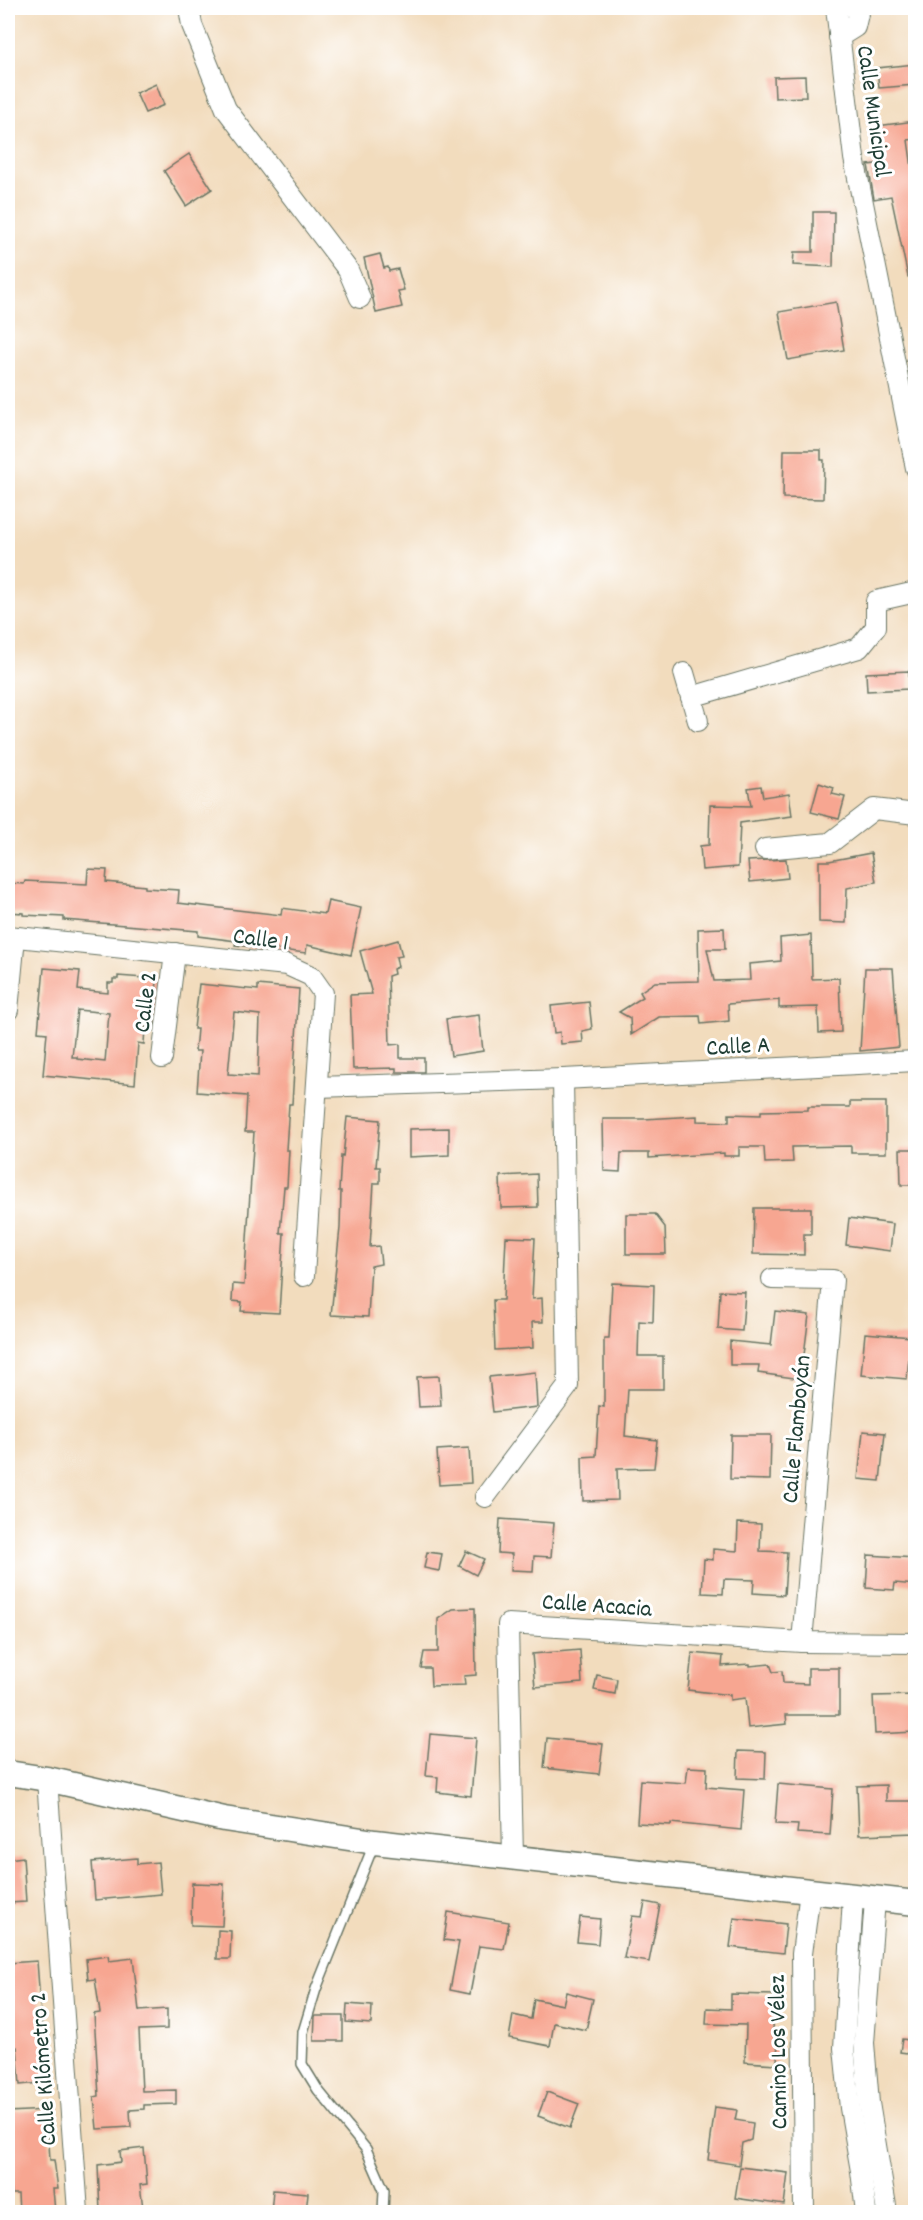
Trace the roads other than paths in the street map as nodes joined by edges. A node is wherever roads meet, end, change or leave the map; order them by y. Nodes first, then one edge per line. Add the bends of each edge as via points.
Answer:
1 (189, 8) edge
2 (836, 8) edge
3 (854, 8) edge
4 (839, 37) junction
5 (360, 298) dead end
6 (915, 468) edge
7 (915, 592) edge
8 (684, 673) dead end
9 (691, 697) junction
10 (698, 721) dead end
11 (915, 814) edge
12 (765, 849) dead end
13 (11, 936) edge
14 (175, 953) junction
15 (8, 1010) edge
16 (162, 1058) dead end
17 (915, 1061) edge
18 (562, 1079) junction
19 (317, 1088) junction
20 (304, 1276) dead end
21 (772, 1279) dead end
22 (485, 1497) dead end
23 (802, 1642) junction
24 (915, 1643) edge
25 (8, 1773) edge
26 (47, 1779) junction
27 (375, 1842) junction
28 (513, 1857) junction
29 (810, 1891) junction
30 (864, 1898) junction
31 (915, 1903) edge
32 (78, 2212) edge
33 (383, 2212) edge
34 (804, 2212) edge
35 (866, 2212) edge
36 (887, 2212) edge

1 - 5 street via 192,25 226,109 348,270
2 - 4 street, Calle Municipal
3 - 4 street via 858,14 855,27
4 - 6 street, Calle Municipal via 854,158
7 - 9 street via 876,601 876,627 859,648
8 - 9 street
9 - 10 street
11 - 12 street via 874,809 830,843
13 - 14 street, Calle 1
13 - 15 street
14 - 16 street, Calle 2
14 - 19 street, Calle 1 via 287,965 311,976 323,993
17 - 18 street, Calle A
18 - 19 street, Calle A
18 - 22 street via 567,1386
19 - 20 street, Calle 1
21 - 23 street, Calle Flamboyán via 833,1280
23 - 24 street, Calle Acacia
23 - 28 street, Calle Acacia via 508,1624
25 - 26 street
26 - 27 street via 224,1819
26 - 32 street, Calle Kilómetro 2
27 - 28 street
27 - 33 lane via 315,1989 303,2032 302,2064 366,2149 384,2190
28 - 29 street
29 - 30 street
29 - 34 street, Camino Los Vélez via 802,1954
30 - 31 street
30 - 35 street via 844,2048
30 - 36 street via 864,2043 869,2103

